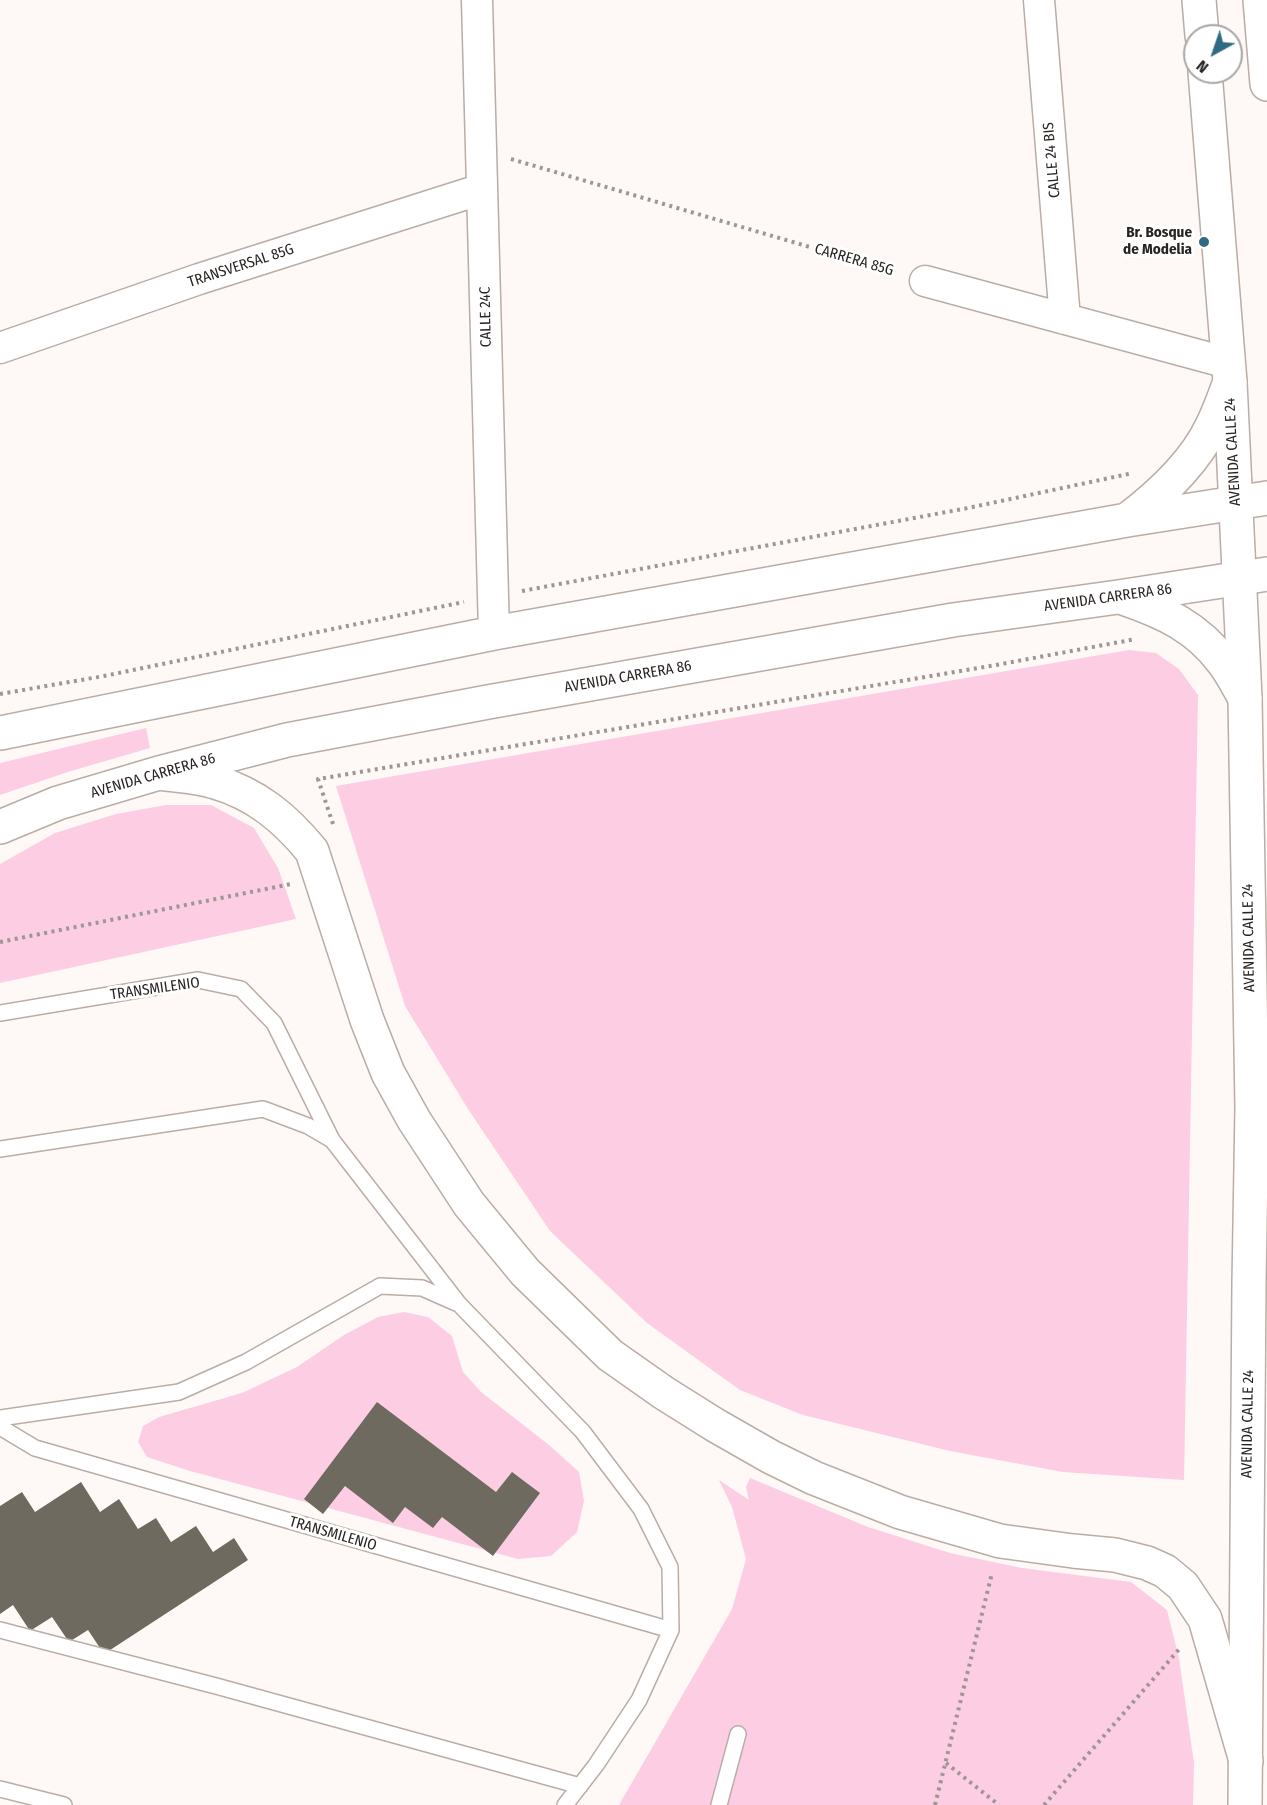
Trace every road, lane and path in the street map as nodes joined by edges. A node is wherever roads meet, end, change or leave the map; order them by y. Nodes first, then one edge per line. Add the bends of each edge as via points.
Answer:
1 (477, 0) edge
2 (1039, 0) edge
3 (1199, 0) edge
4 (1260, 0) edge
5 (1201, 24) edge
6 (1206, 84) edge
7 (1267, 84) edge
8 (481, 150) junction
9 (483, 189) junction
10 (925, 281) joint
11 (1065, 319) junction
12 (0, 348) edge
13 (1229, 373) junction
14 (1142, 470) dead end
15 (1251, 500) edge
16 (1127, 520) junction
17 (1253, 576) edge
18 (493, 596) junction
19 (1118, 597) junction
20 (494, 633) junction
21 (1140, 638) dead end
22 (0, 694) edge
23 (1245, 698) junction
24 (0, 734) edge
25 (159, 773) junction
26 (0, 827) edge
27 (312, 851) junction
28 (0, 942) edge
29 (0, 1012) edge
30 (332, 1140) junction
31 (0, 1149) edge
32 (459, 1304) junction
33 (0, 1418) edge
34 (0, 1427) edge
35 (1000, 1541) junction
36 (1205, 1619) junction
37 (671, 1629) junction
38 (0, 1630) edge
39 (738, 1734) dead end
40 (1246, 1761) junction
41 (946, 1763) junction
42 (580, 1786) junction
43 (0, 1789) edge
44 (64, 1805) edge
45 (564, 1805) edge
46 (719, 1805) edge
47 (935, 1805) edge
48 (999, 1805) edge
49 (1044, 1805) edge
50 (1245, 1805) edge

1 - 8 street, CALLE 24C
2 - 11 street, CALLE 24 BIS
3 - 5 main road
4 - 7 main road
6 - 13 main road, AVENIDA CALLE 24
8 - 9 street, CALLE 24C
8 - 10 path, CARRERA 85G
9 - 12 street, TRANSVERSAL 85G via 199,279
9 - 18 street, CALLE 24C
10 - 11 street
11 - 13 street
13 - 15 main road, AVENIDA CALLE 24
13 - 16 main road via 1212,427 1198,451 1146,506
14 - 18 path via 968,508
15 - 16 main road
15 - 17 main road, AVENIDA CALLE 24
16 - 20 main road
17 - 19 main road, AVENIDA CARRERA 86
17 - 23 main road, AVENIDA CALLE 24
18 - 20 street, CALLE 24C
18 - 22 path
19 - 23 main road via 1155,609 1200,637 1224,663
19 - 25 main road, AVENIDA CARRERA 86 via 953,620 488,702 287,740
20 - 24 main road
21 - 27 path via 318,779 338,838
23 - 40 main road, AVENIDA CALLE 24 via 1252,1107
25 - 26 main road, AVENIDA CARRERA 86 via 58,803
25 - 27 main road via 213,781 266,804
27 - 28 path via 292,857 296,883
27 - 35 main road via 388,1073 469,1203 525,1272 610,1355 762,1452 814,1478 900,1512
29 - 30 lane, TRANSMILENIO via 198,980 241,989 274,1023
30 - 31 lane, TRANSMILENIO via 263,1109
30 - 32 lane, TRANSMILENIO
32 - 33 lane, TRANSMILENIO via 422,1288 380,1286 246,1362 179,1392
32 - 37 lane, TRANSMILENIO via 584,1432 641,1509 670,1567
34 - 37 lane, TRANSMILENIO via 34,1448
35 - 36 main road via 1115,1555 1147,1563 1183,1586
35 - 41 path
36 - 40 main road
36 - 49 path
37 - 42 lane, TRANSMILENIO via 639,1700
38 - 42 lane
39 - 46 lane
40 - 50 main road, AVENIDA CALLE 24
41 - 47 path
41 - 48 path
42 - 45 lane, TRANSMILENIO
43 - 44 lane

